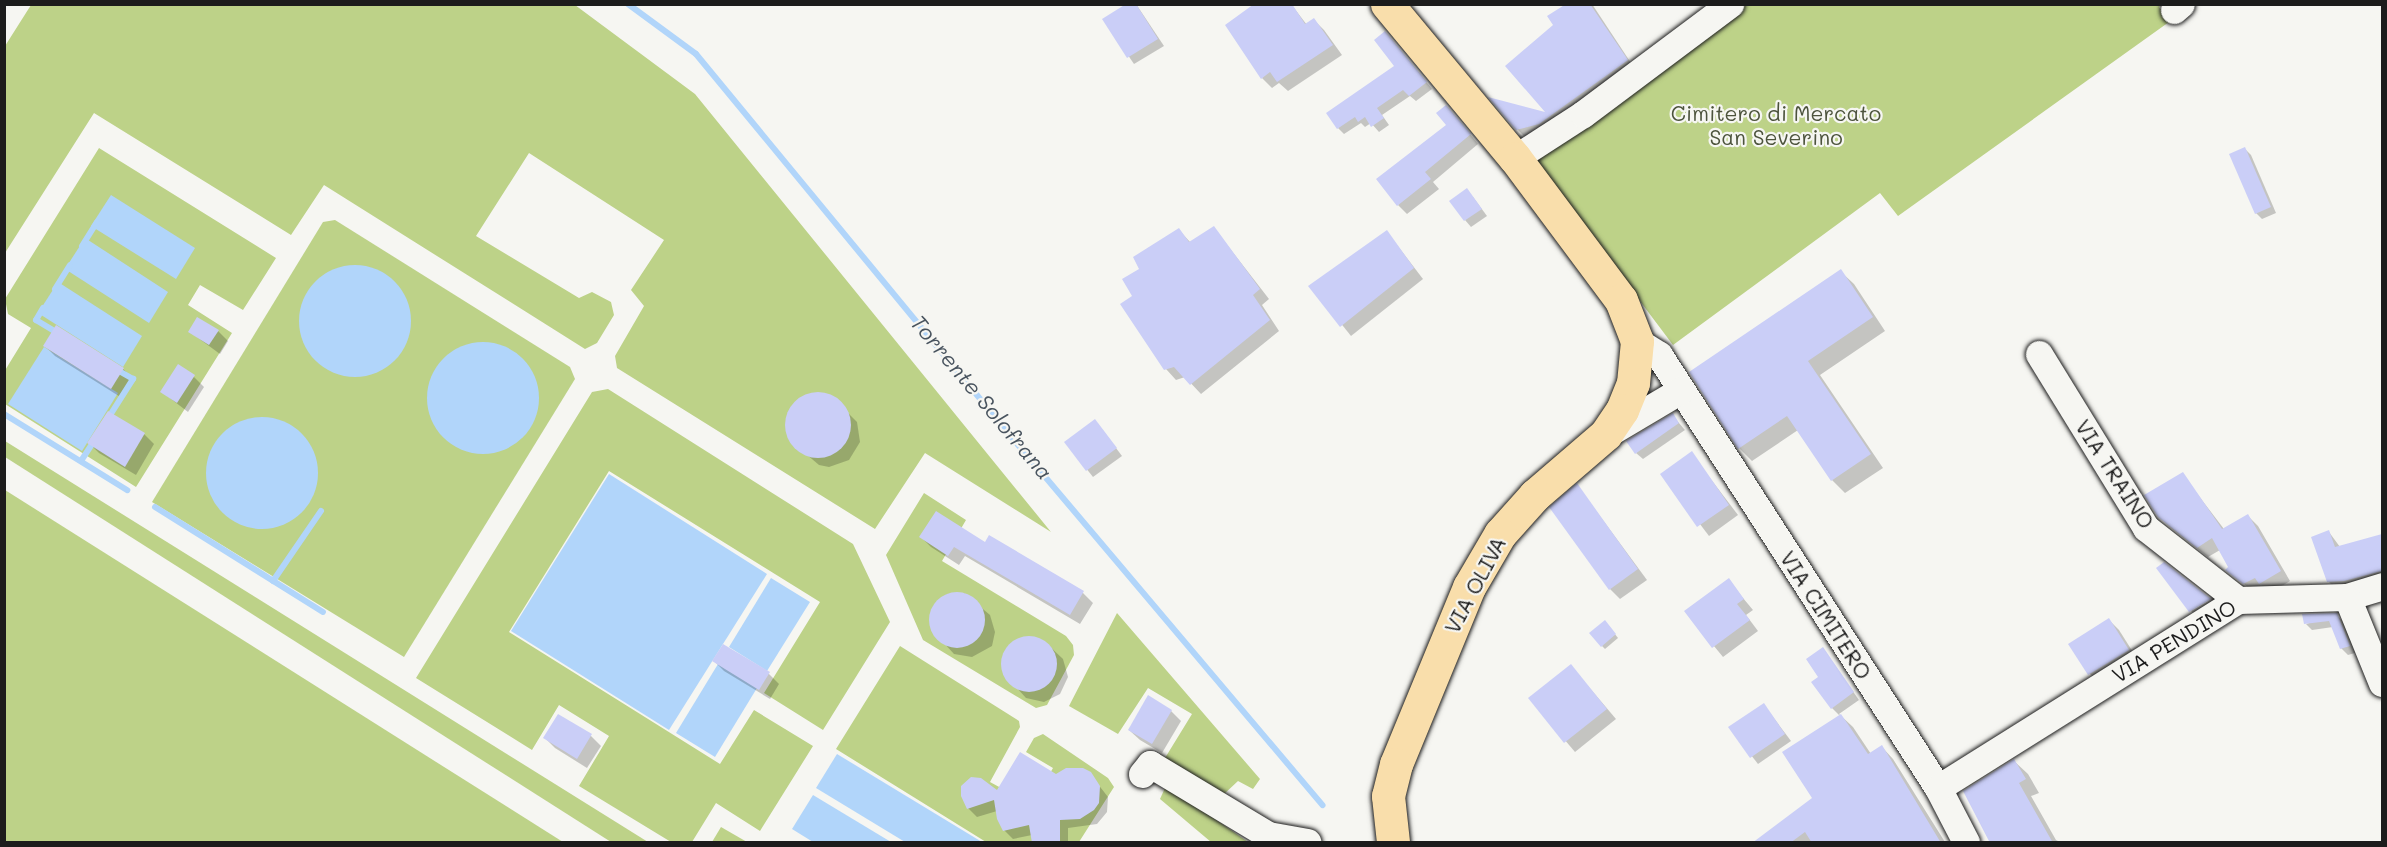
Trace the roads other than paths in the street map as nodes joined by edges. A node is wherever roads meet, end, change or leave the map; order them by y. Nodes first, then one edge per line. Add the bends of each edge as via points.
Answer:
1 (1386, 4) edge
2 (1730, 4) edge
3 (1515, 159) junction
4 (1637, 341) junction
5 (2039, 354) dead end
6 (1633, 383) junction
7 (1681, 390) junction
8 (1606, 434) junction
9 (2382, 586) edge
10 (2348, 597) junction
11 (2238, 600) junction
12 (2382, 683) edge
13 (1142, 774) dead end
14 (1938, 788) junction
15 (1385, 840) edge
16 (1307, 843) edge
17 (1966, 843) edge

1 - 3 main road, VIA OLIVA
2 - 3 street via 1583,114
3 - 4 main road, VIA OLIVA via 1621,300
4 - 6 main road, VIA OLIVA
4 - 7 street, VIA CIMITERO via 1659,355
5 - 11 street, VIA TRAINO via 2146,528
6 - 7 street
6 - 8 main road, VIA OLIVA
7 - 8 street
7 - 14 street, VIA CIMITERO
8 - 15 main road, VIA OLIVA via 1535,495 1500,534 1469,587 1396,764 1388,796
9 - 10 street, VIA PENDINO
10 - 11 street, VIA PENDINO
10 - 12 street
11 - 14 street, VIA PENDINO
13 - 16 street via 1150,764 1268,836
14 - 17 street, VIA CIMITERO

